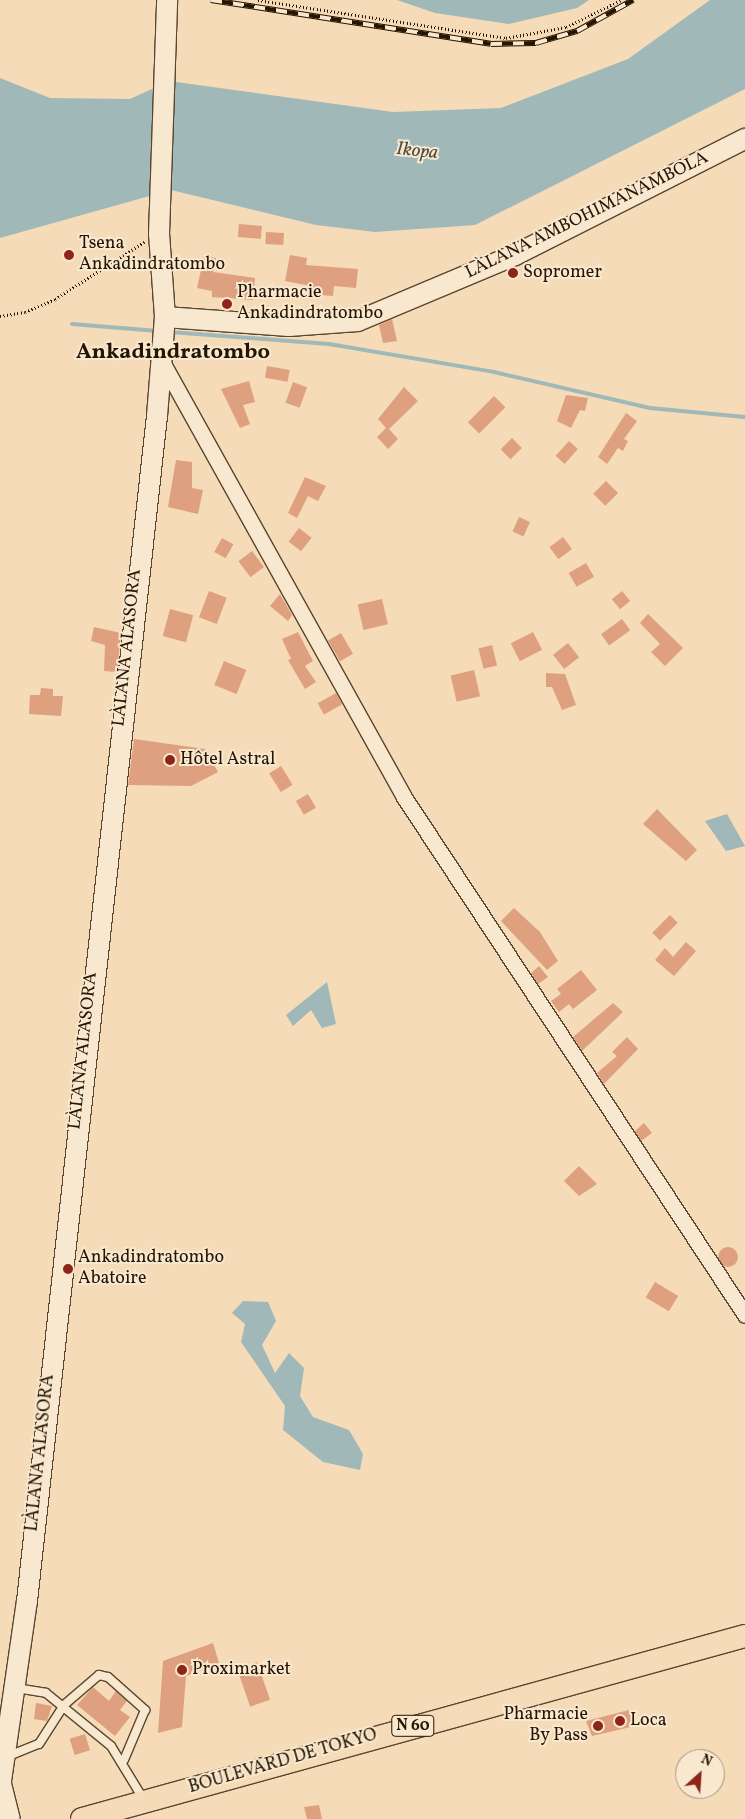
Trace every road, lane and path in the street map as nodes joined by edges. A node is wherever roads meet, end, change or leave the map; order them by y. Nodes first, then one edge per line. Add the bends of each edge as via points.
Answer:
1 (167, 0) edge
2 (258, 0) edge
3 (621, 0) edge
4 (745, 139) edge
5 (159, 226) junction
6 (0, 316) edge
7 (165, 318) junction
8 (160, 358) junction
9 (745, 1315) edge
10 (745, 1636) edge
11 (16, 1688) junction
12 (64, 1705) junction
13 (6, 1757) junction
14 (124, 1760) junction
15 (0, 1786) edge
16 (145, 1801) junction
17 (10, 1819) edge
18 (82, 1819) edge

1 - 5 street, LÀLANA ALASORA
2 - 3 path via 506,38 566,27
4 - 7 street, LÀLANA AMBOHIMANAMBOLA via 516,255 358,321 289,326
5 - 6 path via 55,299 25,312
5 - 7 street, LÀLANA ALASORA
7 - 8 street, LÀLANA ALASORA
8 - 9 street via 404,797
8 - 11 street, LÀLANA ALASORA
10 - 16 main road, BOULEVARD DE TOKYO / N 60
11 - 12 lane via 46,1693
11 - 13 street, LÀLANA ALASORA
12 - 13 lane via 39,1744
12 - 14 lane
12 - 14 lane via 99,1675 108,1676 142,1705 145,1715
13 - 15 street, LÀLANA ALASORA
14 - 16 lane
15 - 17 street, LÀLANA ALASORA
16 - 18 main road, BOULEVARD DE TOKYO / N 60

